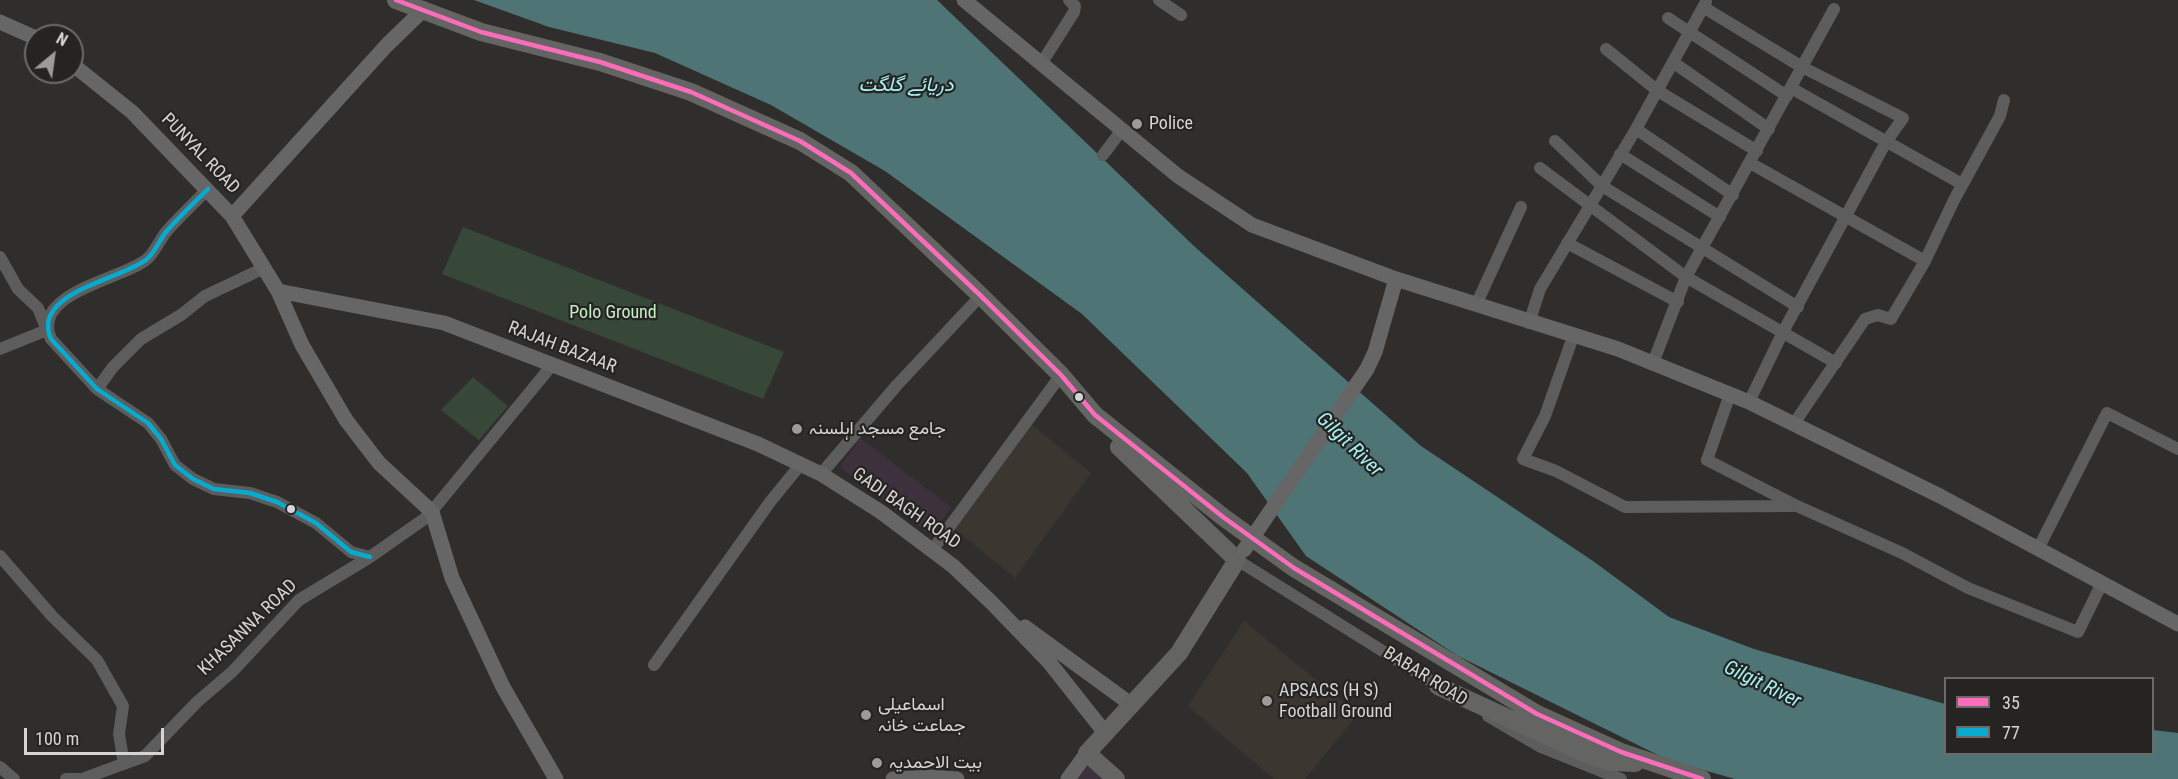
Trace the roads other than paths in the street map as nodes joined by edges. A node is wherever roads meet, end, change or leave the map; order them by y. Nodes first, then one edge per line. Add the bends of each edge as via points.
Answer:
1 (396, 0) edge
2 (964, 0) edge
3 (1069, 0) edge
4 (1159, 0) edge
5 (1705, 4) edge
6 (1834, 9) dead end
7 (422, 11) junction
8 (1180, 15) dead end
9 (1668, 18) dead end
10 (0, 22) edge
11 (24, 33) edge
12 (1688, 34) junction
13 (1606, 49) dead end
14 (1674, 63) junction
15 (1041, 64) junction
16 (1802, 67) junction
17 (84, 74) edge
18 (1658, 91) junction
19 (1789, 92) junction
20 (2004, 100) dead end
21 (1636, 129) junction
22 (1769, 129) junction
23 (1121, 131) junction
24 (1555, 141) dead end
25 (1886, 142) junction
26 (1757, 151) junction
27 (1103, 154) dead end
28 (1620, 154) junction
29 (1750, 163) junction
30 (1540, 168) dead end
31 (1962, 184) junction
32 (1602, 186) junction
33 (208, 189) junction
34 (1733, 195) junction
35 (1521, 207) dead end
36 (1590, 207) junction
37 (232, 216) junction
38 (1720, 217) junction
39 (1846, 217) junction
40 (1567, 243) junction
41 (1703, 249) junction
42 (0, 257) edge
43 (1925, 261) junction
44 (262, 269) junction
45 (1686, 277) junction
46 (1396, 279) junction
47 (278, 291) junction
48 (1678, 302) junction
49 (973, 304) dead end
50 (1476, 305) junction
51 (1798, 307) junction
52 (1529, 323) junction
53 (47, 330) junction
54 (1782, 332) junction
55 (1574, 334) junction
56 (0, 349) edge
57 (1653, 363) junction
58 (1836, 363) junction
59 (553, 364) junction
60 (1061, 375) junction
61 (98, 389) junction
62 (1730, 394) junction
63 (1749, 402) junction
64 (1095, 415) junction
65 (1793, 425) junction
66 (2178, 449) edge
67 (801, 464) junction
68 (821, 474) junction
69 (1797, 506) junction
70 (432, 512) junction
71 (933, 549) junction
72 (2038, 549) junction
73 (1241, 555) junction
74 (0, 556) edge
75 (370, 556) junction
76 (2102, 582) junction
77 (2178, 624) edge
78 (1054, 657) junction
79 (654, 665) dead end
80 (1438, 686) junction
81 (1132, 705) junction
82 (1106, 734) junction
83 (1087, 753) junction
84 (1651, 763) junction
85 (124, 764) junction
86 (0, 767) edge
87 (85, 778) edge
88 (14, 779) edge
89 (66, 779) edge
90 (556, 779) edge
91 (893, 779) edge
92 (957, 779) edge
93 (1068, 779) edge
94 (1116, 779) edge
95 (1621, 779) edge
96 (1702, 779) edge

1 - 7 highway
2 - 15 main road
3 - 15 street via 1076,6 1074,12
4 - 8 street
5 - 12 street
5 - 16 street
6 - 16 street
7 - 37 main road
7 - 60 highway via 691,92 800,141 850,172
9 - 12 street
10 - 11 main road
12 - 14 street
12 - 19 street
13 - 18 street
14 - 18 street
14 - 22 street
15 - 23 main road
16 - 19 street
16 - 25 street via 1903,118
17 - 33 main road, PUNYAL ROAD via 132,112
18 - 21 street
18 - 26 street
19 - 22 street
19 - 25 street
20 - 31 street via 2000,116
21 - 28 street
21 - 34 street
22 - 26 street
23 - 27 street
23 - 46 main road via 1201,194 1252,225
24 - 32 street
25 - 31 street
25 - 39 street
26 - 29 street
28 - 32 street
28 - 38 street
29 - 34 street
29 - 39 street
30 - 36 street
31 - 43 street
32 - 36 street
32 - 41 street
33 - 37 main road, PUNYAL ROAD
33 - 53 street via 165,233 149,258 132,270 65,297
34 - 38 street
35 - 50 street
36 - 40 street
36 - 45 street
37 - 44 main road, PUNYAL ROAD
38 - 41 street
39 - 43 street
39 - 51 street
40 - 48 street
40 - 52 street via 1540,289
41 - 45 street
41 - 51 street
42 - 53 street via 18,289 39,308
43 - 58 street via 1891,319 1878,315 1865,319
44 - 47 main road, PUNYAL ROAD
44 - 61 street via 205,296 141,339
45 - 48 street
45 - 54 street
46 - 50 main road
46 - 73 main road, bridge via 1367,369
47 - 59 main road, RAJAH BAZAAR via 420,317
47 - 70 main road, PUNYAL ROAD via 302,345 346,420 379,463
48 - 57 street
49 - 68 street
50 - 52 main road
51 - 54 street
52 - 55 main road
53 - 56 street
53 - 61 street
54 - 58 street
54 - 63 street
55 - 57 main road
55 - 69 street via 1545,416 1523,459 1556,471 1625,507
57 - 62 main road
58 - 65 street
59 - 67 main road, RAJAH BAZAAR
59 - 70 street, KHASANNA ROAD
60 - 64 highway
60 - 71 street
61 - 75 street via 148,423 175,465 193,479 214,489 250,493 277,502 316,523 351,552
62 - 63 main road
62 - 69 street via 1707,460
63 - 65 main road
64 - 73 highway via 1107,436
64 - 84 highway via 1294,568 1538,714
65 - 72 main road via 1940,496
66 - 72 street via 2107,413
67 - 68 main road, RAJAH BAZAAR
67 - 79 street
68 - 71 main road, GADI BAGH ROAD
69 - 76 street via 1902,553 1968,588 2078,632
70 - 75 street, KHASANNA ROAD
70 - 90 main road via 452,578 503,687
71 - 78 main road, GADI BAGH ROAD
72 - 76 main road
73 - 80 street, BABAR ROAD
73 - 81 highway via 1179,653
74 - 85 street via 97,660 123,706 119,734
75 - 85 street, KHASANNA ROAD via 298,600 146,756
76 - 77 main road
78 - 81 main road, GADI BAGH ROAD
78 - 82 main road, GADI BAGH ROAD
80 - 84 highway via 1593,757 1612,762
80 - 95 street, BABAR ROAD via 1541,747
81 - 82 highway
82 - 83 highway
83 - 93 main road
83 - 94 highway
84 - 96 highway
85 - 87 street, KHASANNA ROAD
86 - 88 street
87 - 89 street, KHASANNA ROAD
91 - 92 main road

